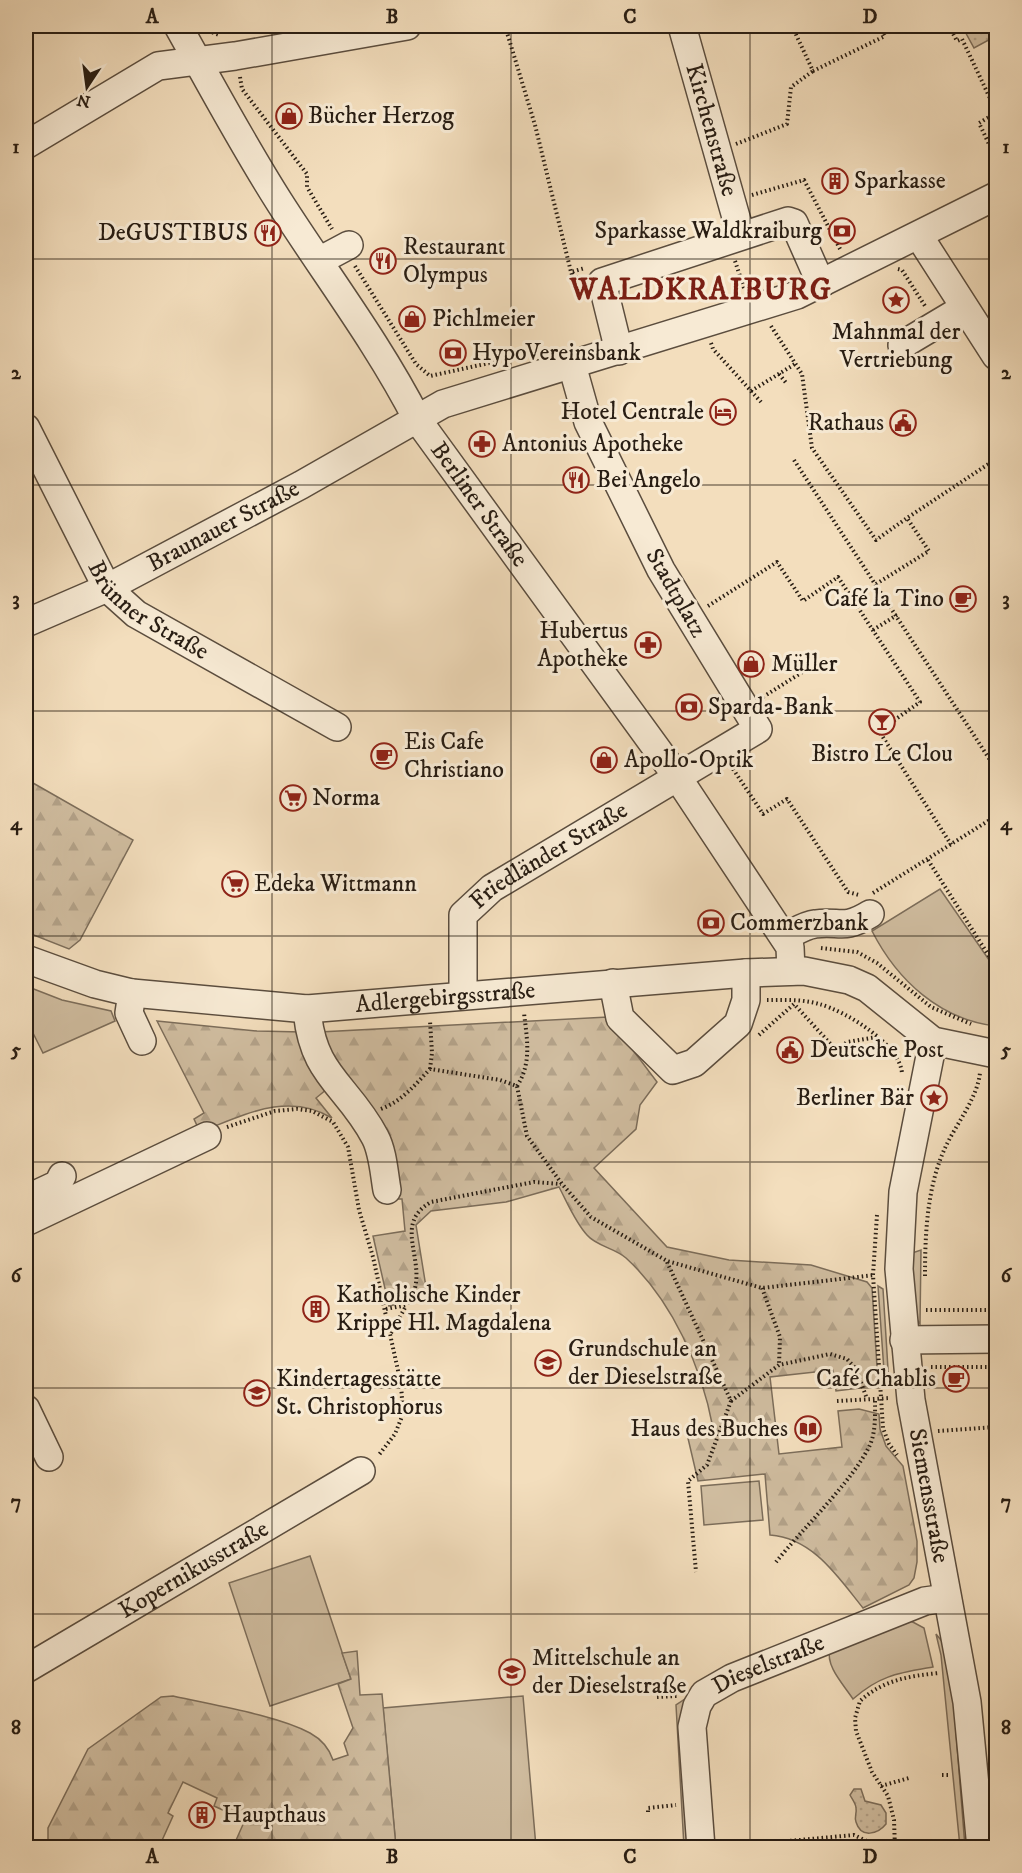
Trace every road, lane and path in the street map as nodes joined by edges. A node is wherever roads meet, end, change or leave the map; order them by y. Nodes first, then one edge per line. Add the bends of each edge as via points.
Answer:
1 (178, 26) edge
2 (407, 26) edge
3 (505, 26) edge
4 (682, 26) edge
5 (792, 26) edge
6 (879, 26) edge
7 (949, 26) edge
8 (196, 59) junction
9 (238, 71) dead end
10 (813, 71) junction
11 (994, 100) edge
12 (996, 112) edge
13 (26, 145) edge
14 (717, 152) junction
15 (996, 159) edge
16 (996, 196) edge
17 (919, 236) junction
18 (735, 237) junction
19 (346, 247) junction
20 (319, 261) junction
21 (896, 268) dead end
22 (572, 272) junction
23 (597, 274) junction
24 (821, 284) junction
25 (964, 308) junction
26 (584, 309) dead end
27 (760, 316) junction
28 (703, 324) junction
29 (937, 324) junction
30 (902, 345) dead end
31 (619, 351) junction
32 (996, 356) edge
33 (497, 362) dead end
34 (795, 364) junction
35 (572, 365) junction
36 (779, 374) junction
37 (787, 384) dead end
38 (752, 391) junction
39 (761, 402) dead end
40 (417, 418) junction
41 (26, 428) edge
42 (996, 459) edge
43 (794, 460) dead end
44 (907, 518) junction
45 (876, 584) junction
46 (107, 588) junction
47 (897, 615) junction
48 (712, 616) dead end
49 (26, 622) edge
50 (873, 630) junction
51 (815, 664) dead end
52 (760, 698) junction
53 (337, 727) dead end
54 (732, 768) dead end
55 (996, 769) edge
56 (678, 778) junction
57 (996, 816) edge
58 (952, 846) junction
59 (928, 860) junction
60 (864, 904) junction
61 (784, 938) junction
62 (26, 959) edge
63 (996, 967) edge
64 (791, 971) junction
65 (613, 983) junction
66 (746, 987) junction
67 (522, 990) junction
68 (132, 993) junction
69 (463, 996) junction
70 (306, 1009) junction
71 (430, 1022) dead end
72 (877, 1037) junction
73 (142, 1041) dead end
74 (933, 1041) junction
75 (750, 1043) dead end
76 (837, 1051) junction
77 (990, 1053) edge
78 (831, 1055) dead end
79 (430, 1069) junction
80 (902, 1077) dead end
81 (518, 1086) junction
82 (362, 1116) junction
83 (333, 1122) junction
84 (207, 1136) joint
85 (62, 1176) dead end
86 (561, 1184) junction
87 (387, 1190) dead end
88 (26, 1199) edge
89 (877, 1212) dead end
90 (26, 1222) edge
91 (667, 1261) junction
92 (886, 1272) junction
93 (925, 1282) dead end
94 (762, 1288) junction
95 (926, 1301) dead end
96 (407, 1305) junction
97 (386, 1309) junction
98 (926, 1310) junction
99 (996, 1310) edge
100 (391, 1334) junction
101 (996, 1339) edge
102 (915, 1340) junction
103 (779, 1365) junction
104 (927, 1367) dead end
105 (996, 1367) edge
106 (895, 1397) dead end
107 (867, 1399) junction
108 (875, 1399) junction
109 (882, 1399) junction
110 (731, 1401) junction
111 (837, 1401) dead end
112 (26, 1409) edge
113 (996, 1427) edge
114 (937, 1431) dead end
115 (49, 1457) dead end
116 (901, 1459) dead end
117 (361, 1471) joint
118 (776, 1562) dead end
119 (696, 1572) dead end
120 (947, 1598) junction
121 (26, 1669) edge
122 (939, 1673) dead end
123 (942, 1775) dead end
124 (951, 1775) dead end
125 (909, 1778) dead end
126 (881, 1786) junction
127 (678, 1805) dead end
128 (648, 1812) dead end
129 (701, 1848) edge
130 (719, 1848) edge
131 (880, 1848) edge
132 (894, 1848) edge
133 (981, 1848) edge

1 - 8 street, Berliner Straße
2 - 8 street via 235,56
3 - 22 path via 536,125
4 - 14 street, Kirchenstraße
5 - 10 path
6 - 10 path via 885,36
7 - 11 path via 957,41 962,39
8 - 13 street via 158,66 142,74
8 - 20 street, Berliner Straße via 219,103
9 - 19 path via 242,89 307,174 307,187
10 - 14 path via 791,87 787,124
11 - 12 path
12 - 15 path via 979,123
14 - 18 street, Kirchenstraße
16 - 17 street
17 - 24 street
17 - 25 street
18 - 23 street
18 - 24 street via 788,221 794,224
18 - 27 path
19 - 20 street
19 - 33 path via 416,364 430,376
20 - 40 street, Berliner Straße
21 - 29 path via 902,270
22 - 23 path
22 - 23 path via 582,282
22 - 26 path
23 - 31 street
24 - 27 street
25 - 29 street
25 - 32 street
27 - 28 street
27 - 34 path
28 - 31 street
28 - 38 path via 713,349
29 - 30 street
31 - 35 street
34 - 36 path
34 - 44 path via 802,374 813,448 876,540
35 - 40 street via 443,404
35 - 52 street, Stadtplatz via 588,422 661,570
36 - 37 path
36 - 38 path
38 - 39 path
40 - 46 street, Braunauer Straße
40 - 56 street, Berliner Straße
41 - 46 street, Brünner Straße
42 - 44 path
43 - 45 path
44 - 45 path via 929,550
45 - 47 path
46 - 49 street, Braunauer Straße
46 - 53 street, Brünner Straße via 136,614
47 - 50 path
47 - 55 path
48 - 50 path via 706,607 777,562 803,601 838,577
50 - 58 path via 920,702 879,731
51 - 52 path
52 - 56 street, Stadtplatz via 758,729
54 - 60 path via 763,814 787,799 848,892
56 - 61 street, Berliner Straße
56 - 69 street, Friedländer Straße via 492,888 463,915
57 - 58 path
58 - 59 path
59 - 60 path
59 - 63 path
60 - 61 street via 857,922 841,926 814,924
61 - 64 street, Berliner Straße via 790,947
62 - 68 street, Adlergebirgsstraße
64 - 66 street, Adlergebirgsstraße
64 - 74 street, Adlergebirgsstraße via 831,975 867,988
65 - 66 street, Adlergebirgsstraße
65 - 66 street via 620,1018 673,1070 694,1063 738,1024
65 - 67 street, Adlergebirgsstraße
66 - 72 path via 820,1004 852,1018
67 - 69 street, Adlergebirgsstraße
67 - 81 path via 529,1052
68 - 70 street, Adlergebirgsstraße
68 - 73 street via 129,1013
69 - 70 street, Adlergebirgsstraße
70 - 82 street via 314,1051
71 - 79 path
72 - 76 path via 848,1042
72 - 80 path via 898,1059
74 - 77 street
74 - 92 street, Siemensstraße
75 - 76 path via 794,1004
76 - 78 path
77 - 93 path via 978,1086 944,1149 932,1184
79 - 81 path
79 - 82 path via 393,1104
81 - 86 path via 527,1136
82 - 83 path
82 - 87 street via 376,1139
83 - 84 path via 312,1111 274,1111
83 - 97 path via 348,1147 359,1210
84 - 90 street
85 - 88 street via 58,1184
86 - 91 path via 591,1216
86 - 96 path via 534,1182 431,1202 420,1208 412,1220 415,1287
89 - 92 path
91 - 94 path
91 - 110 path
92 - 94 path
92 - 102 street, Siemensstraße
92 - 109 path
94 - 103 path via 780,1337
95 - 98 path
96 - 97 path
96 - 100 path
97 - 100 path
98 - 99 path
98 - 102 path
100 - 117 path via 403,1414 384,1451
101 - 102 street
102 - 120 street, Siemensstraße via 911,1400
103 - 107 path via 830,1354 846,1359 856,1369
103 - 110 path
104 - 105 path
106 - 109 path
107 - 108 path
107 - 111 path
108 - 109 path
108 - 118 path via 870,1444
109 - 116 path via 883,1428
110 - 119 path via 707,1465 688,1481
112 - 115 street
113 - 114 path
117 - 121 street, Kopernikusstraße
120 - 129 street, Dieselstraße via 925,1601 777,1659 704,1694 692,1727
120 - 133 street, Siemensstraße via 967,1702
122 - 126 path via 886,1683 860,1701 856,1731
123 - 124 path
125 - 126 path
126 - 132 path via 894,1820
127 - 128 path via 648,1808
130 - 131 path via 854,1834

